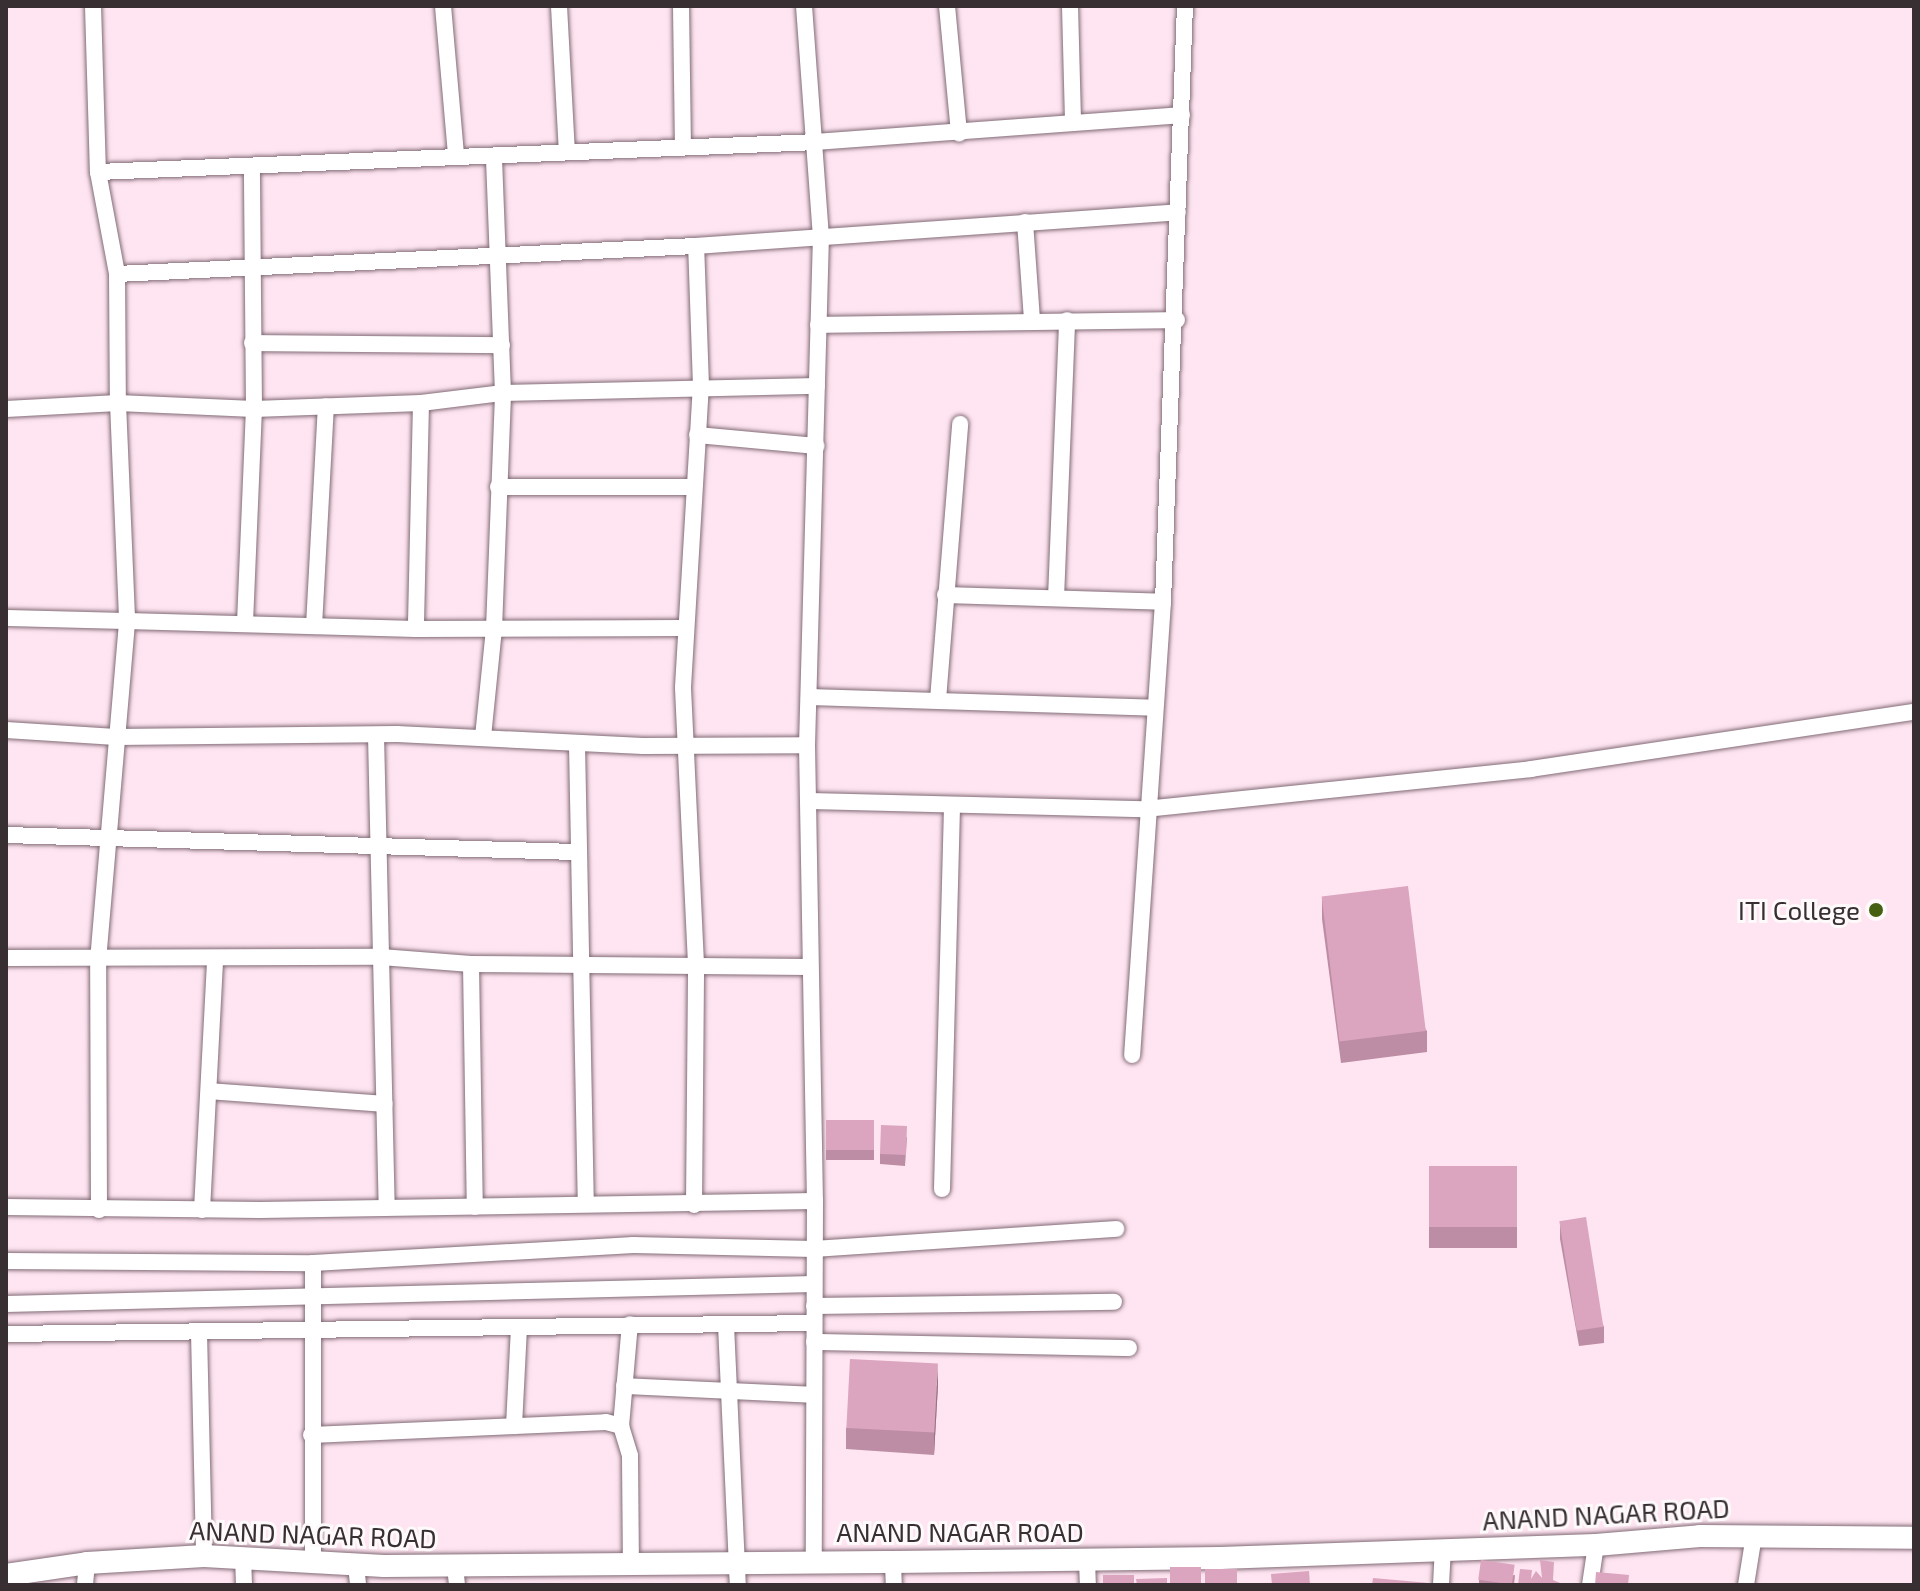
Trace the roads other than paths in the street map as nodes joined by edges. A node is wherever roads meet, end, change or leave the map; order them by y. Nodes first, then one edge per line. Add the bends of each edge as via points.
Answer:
1 (93, 6) edge
2 (443, 6) edge
3 (559, 6) edge
4 (681, 6) edge
5 (804, 6) edge
6 (947, 6) edge
7 (1070, 6) edge
8 (1185, 6) edge
9 (1182, 115) junction
10 (1073, 122) junction
11 (959, 133) junction
12 (816, 142) junction
13 (683, 147) junction
14 (567, 152) junction
15 (456, 156) junction
16 (494, 157) junction
17 (252, 167) junction
18 (98, 172) junction
19 (1178, 212) junction
20 (1025, 222) junction
21 (821, 235) junction
22 (696, 246) junction
23 (501, 255) junction
24 (250, 266) junction
25 (117, 274) junction
26 (1032, 320) junction
27 (1067, 320) junction
28 (1177, 320) junction
29 (818, 325) junction
30 (252, 343) junction
31 (502, 345) junction
32 (701, 386) junction
33 (817, 386) junction
34 (503, 393) junction
35 (118, 403) junction
36 (421, 403) junction
37 (326, 406) junction
38 (6, 409) edge
39 (254, 409) junction
40 (960, 424) dead end
41 (697, 435) junction
42 (816, 446) junction
43 (498, 487) junction
44 (693, 487) junction
45 (945, 595) junction
46 (1056, 598) junction
47 (1163, 602) junction
48 (6, 618) edge
49 (127, 621) junction
50 (245, 623) junction
51 (314, 626) junction
52 (684, 628) junction
53 (416, 629) junction
54 (494, 629) junction
55 (809, 697) junction
56 (938, 700) junction
57 (1155, 708) junction
58 (1914, 712) edge
59 (6, 730) edge
60 (376, 735) junction
61 (116, 737) junction
62 (483, 737) junction
63 (577, 744) junction
64 (807, 745) junction
65 (686, 747) junction
66 (808, 801) junction
67 (952, 806) junction
68 (1146, 809) junction
69 (6, 835) edge
70 (107, 842) junction
71 (375, 849) junction
72 (576, 852) junction
73 (381, 957) junction
74 (6, 958) edge
75 (215, 960) junction
76 (98, 961) junction
77 (584, 962) junction
78 (471, 964) junction
79 (696, 964) junction
80 (808, 967) junction
81 (1132, 1055) dead end
82 (209, 1091) junction
83 (385, 1104) junction
84 (942, 1189) dead end
85 (815, 1201) junction
86 (586, 1204) junction
87 (694, 1205) junction
88 (6, 1207) edge
89 (387, 1207) junction
90 (475, 1207) junction
91 (99, 1210) junction
92 (202, 1210) junction
93 (1116, 1229) dead end
94 (814, 1249) junction
95 (6, 1261) edge
96 (313, 1263) junction
97 (814, 1284) junction
98 (310, 1299) junction
99 (1114, 1302) dead end
100 (6, 1304) edge
101 (814, 1314) junction
102 (630, 1324) junction
103 (726, 1325) junction
104 (310, 1328) junction
105 (519, 1328) junction
106 (199, 1332) junction
107 (6, 1334) edge
108 (814, 1342) junction
109 (1129, 1348) dead end
110 (624, 1386) junction
111 (729, 1390) junction
112 (814, 1395) junction
113 (514, 1426) junction
114 (621, 1426) junction
115 (311, 1435) junction
116 (1754, 1535) junction
117 (1914, 1538) edge
118 (1596, 1545) junction
119 (1443, 1550) junction
120 (204, 1556) junction
121 (243, 1556) junction
122 (313, 1560) junction
123 (1087, 1560) junction
124 (814, 1561) junction
125 (631, 1565) junction
126 (86, 1574) edge
127 (738, 1574) edge
128 (894, 1574) edge
129 (6, 1575) edge
130 (357, 1575) edge
131 (456, 1575) edge
132 (244, 1585) edge
133 (1088, 1585) edge
134 (1441, 1585) edge
135 (1590, 1585) edge
136 (1746, 1585) edge

1 - 18 street
2 - 15 street
3 - 14 street
4 - 13 street
5 - 12 street
6 - 11 street
7 - 10 street
8 - 9 street
9 - 10 street
9 - 19 street
10 - 11 street
11 - 12 street
12 - 13 street
12 - 21 street
13 - 14 street
14 - 16 street
15 - 16 street
15 - 17 street
16 - 23 street
17 - 18 street
17 - 24 street
18 - 25 street
19 - 20 street
19 - 28 street
20 - 21 street
20 - 26 street
21 - 22 street
21 - 29 street
22 - 23 street
22 - 32 street
23 - 24 street
23 - 31 street
24 - 25 street
24 - 30 street
25 - 35 street
26 - 27 street
26 - 29 street
27 - 28 street
27 - 46 street
28 - 47 street
29 - 33 street
30 - 31 street
30 - 39 street
31 - 34 street
32 - 33 street
32 - 34 street
32 - 41 street
33 - 42 street
34 - 36 street
34 - 43 street
35 - 38 street
35 - 39 street
35 - 49 street
36 - 37 street
36 - 53 street
37 - 39 street
37 - 51 street
39 - 50 street
40 - 45 street
41 - 42 street
41 - 44 street
42 - 55 street
43 - 44 street
43 - 54 street
44 - 52 street
45 - 46 street
45 - 56 street
46 - 47 street
47 - 57 street
48 - 49 street
49 - 50 street
49 - 61 street
50 - 51 street
51 - 53 street
52 - 54 street
52 - 65 street
53 - 54 street
54 - 62 street
55 - 56 street
55 - 64 street
56 - 57 street
57 - 68 street
58 - 68 street via 1531,769
59 - 61 street
60 - 61 street
60 - 62 street
60 - 71 street
61 - 70 street
62 - 63 street
63 - 65 street
63 - 72 street
64 - 65 street
64 - 66 street
65 - 79 street
66 - 67 street
66 - 80 street
67 - 68 street
67 - 84 street
68 - 81 street
69 - 70 street
70 - 71 street
70 - 76 street
71 - 72 street
71 - 73 street
72 - 77 street
73 - 75 street
73 - 78 street
73 - 83 street
74 - 76 street
75 - 76 street
75 - 82 street
76 - 91 street
77 - 78 street
77 - 79 street
77 - 86 street
78 - 90 street
79 - 80 street
79 - 87 street
80 - 85 street
82 - 83 street
82 - 92 street
83 - 89 street
85 - 87 street
85 - 94 street
86 - 87 street
86 - 90 street
88 - 91 street
89 - 90 street
89 - 92 street
91 - 92 street
93 - 94 street
94 - 96 street via 633,1245
94 - 97 street
95 - 96 street
96 - 98 street
97 - 98 street
97 - 101 street
98 - 100 street
98 - 104 street
99 - 101 street
101 - 103 street
101 - 108 street
102 - 103 street
102 - 105 street
102 - 110 street
103 - 111 street
104 - 105 street
104 - 106 street
104 - 115 street
105 - 113 street
106 - 107 street
106 - 120 street
108 - 109 street
108 - 112 street
110 - 111 street
110 - 114 street
111 - 112 street
111 - 127 street
112 - 124 street
113 - 114 street
113 - 115 street
114 - 125 street via 630,1456
115 - 122 street
116 - 117 street, ANAND NAGAR ROAD
116 - 118 street, ANAND NAGAR ROAD via 1640,1537
116 - 136 street
118 - 119 street, ANAND NAGAR ROAD
118 - 135 street
119 - 123 street, ANAND NAGAR ROAD
119 - 134 street
120 - 121 street, ANAND NAGAR ROAD
120 - 126 street, ANAND NAGAR ROAD
121 - 122 street, ANAND NAGAR ROAD
121 - 132 street
122 - 130 street, ANAND NAGAR ROAD
123 - 128 street, ANAND NAGAR ROAD
123 - 133 street
124 - 127 street, ANAND NAGAR ROAD
124 - 128 street, ANAND NAGAR ROAD
125 - 127 street, ANAND NAGAR ROAD
125 - 131 street, ANAND NAGAR ROAD
126 - 129 street, ANAND NAGAR ROAD
130 - 131 street, ANAND NAGAR ROAD

